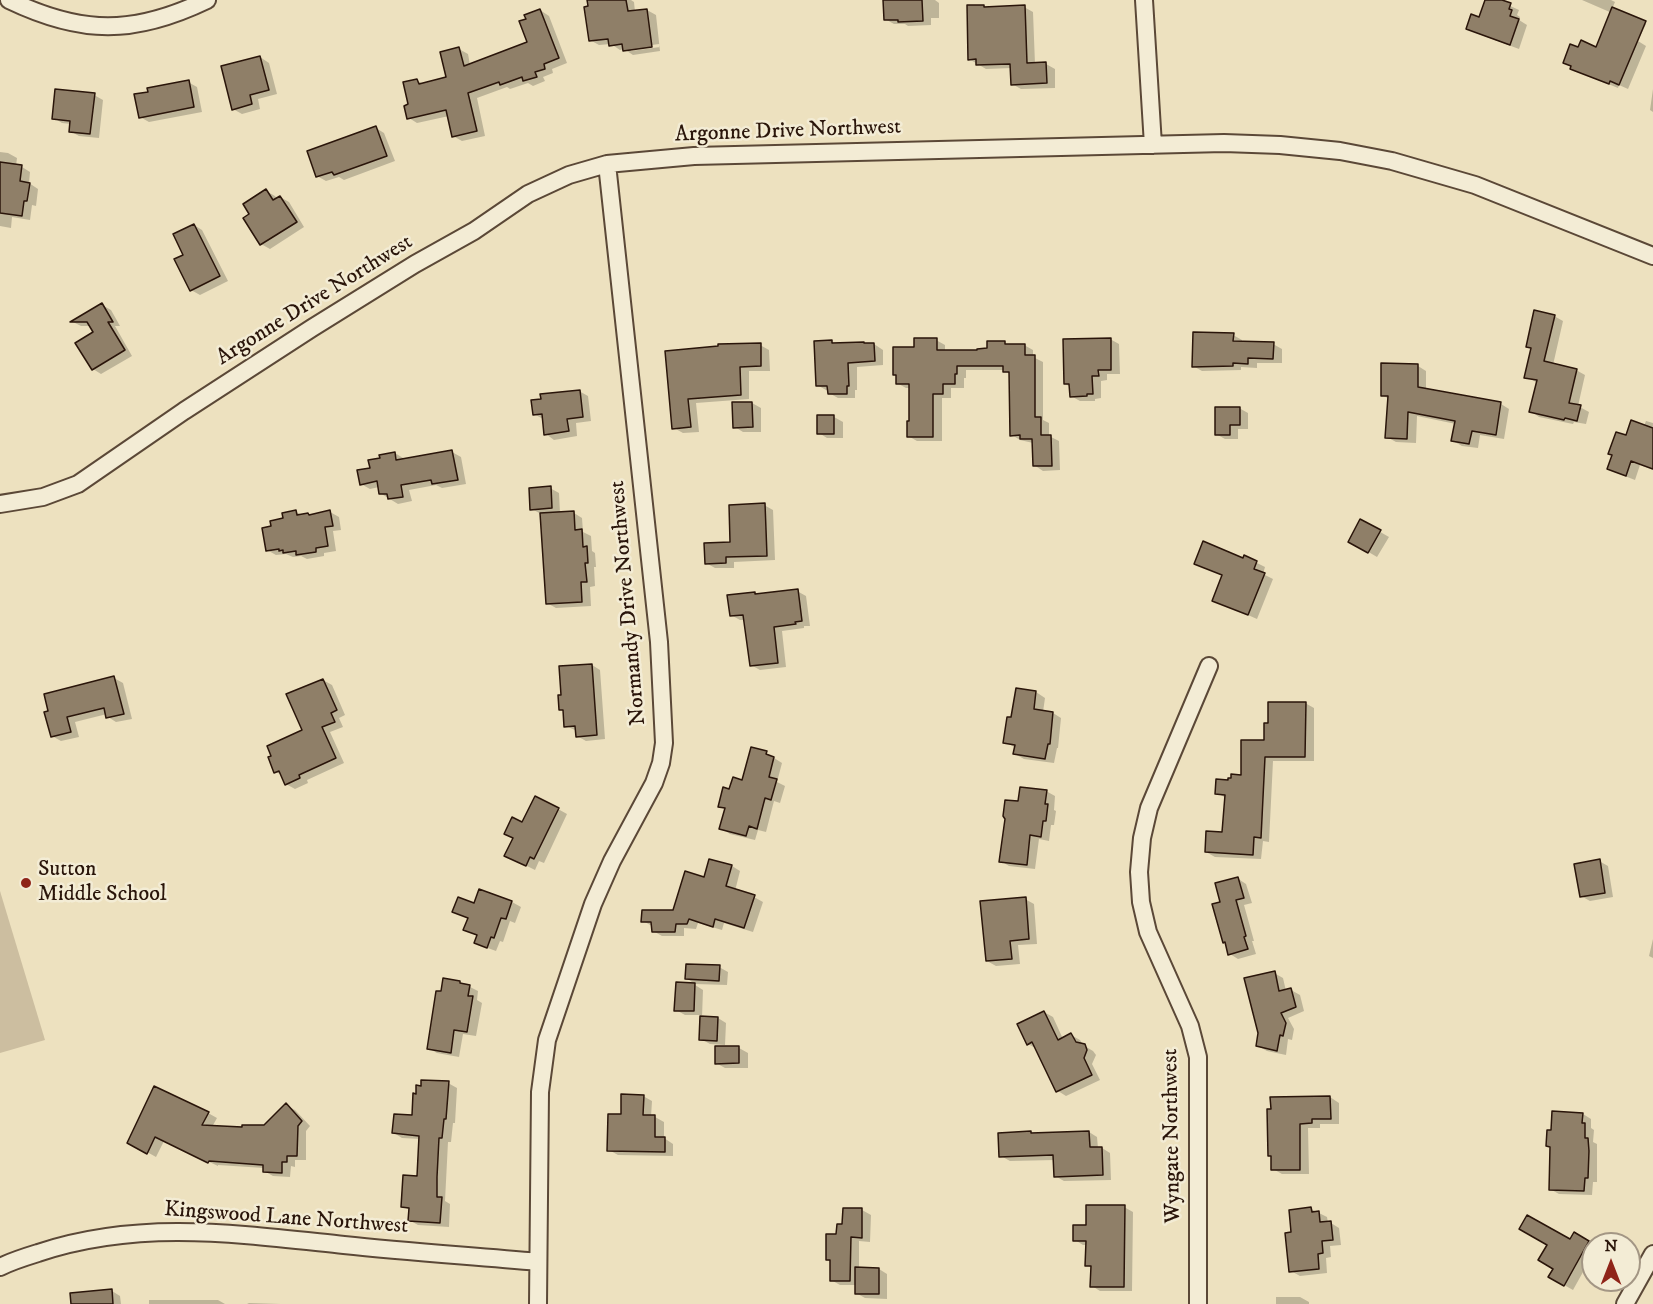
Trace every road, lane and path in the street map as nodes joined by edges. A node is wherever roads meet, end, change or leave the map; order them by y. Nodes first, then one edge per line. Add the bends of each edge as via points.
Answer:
1 (9, 0) edge
2 (207, 0) edge
3 (1144, 0) edge
4 (1153, 145) junction
5 (607, 164) junction
6 (1653, 256) edge
7 (0, 504) edge
8 (1209, 666) dead end
9 (1653, 1254) edge
10 (538, 1262) junction
11 (0, 1267) edge
12 (538, 1304) edge
13 (1198, 1304) edge
14 (1625, 1304) edge

1 - 2 street via 64,22 126,26 161,19
3 - 4 street
4 - 5 street, Argonne Drive Northwest via 694,156
4 - 6 street, Argonne Drive Northwest via 1280,145 1392,161 1475,185
5 - 7 street, Argonne Drive Northwest via 569,175 528,194 312,328 78,484 43,497
5 - 10 street, Normandy Drive Northwest via 659,642 664,743 654,783 593,904 547,1040 540,1092
8 - 13 street, Wyngate Northwest via 1149,808 1138,872 1148,932 1190,1026 1198,1057
9 - 14 street
10 - 11 street, Kingswood Lane Northwest via 257,1235 170,1231 125,1233 65,1244
10 - 12 street, Normandy Drive Northwest

